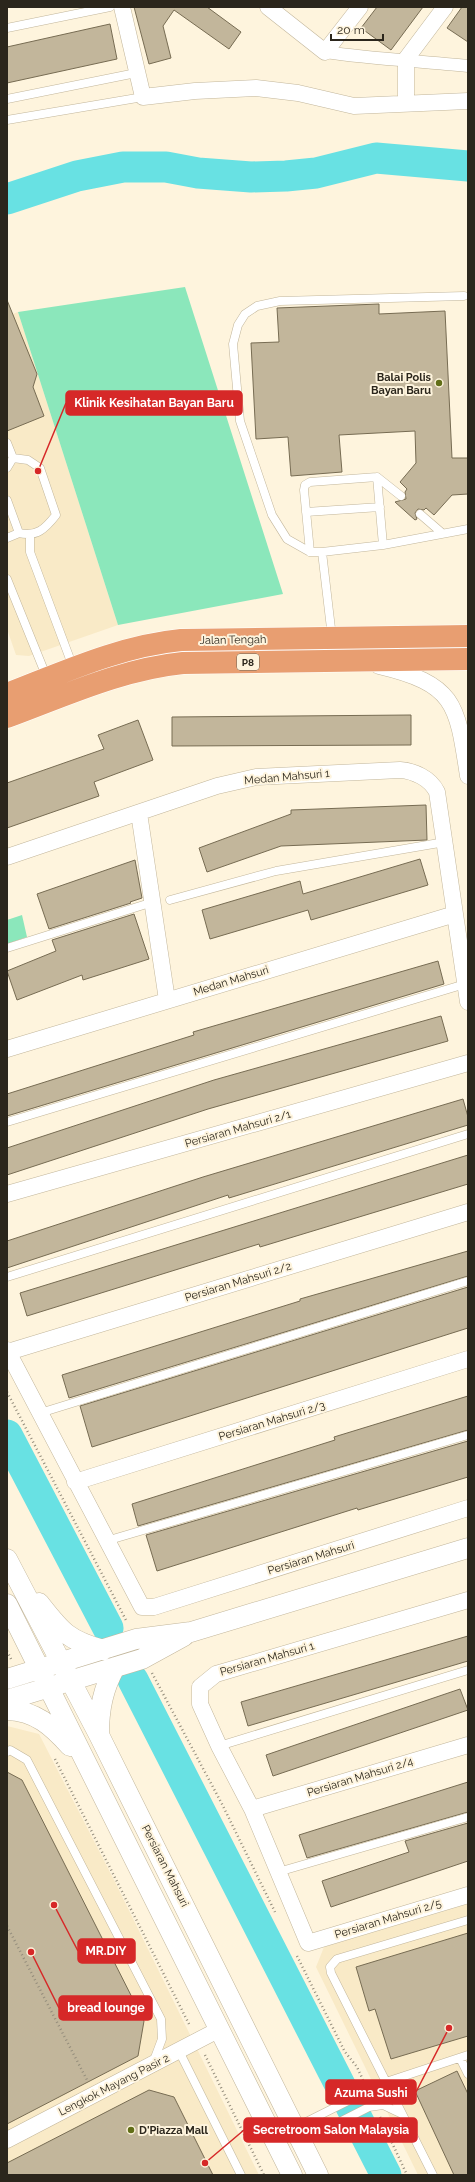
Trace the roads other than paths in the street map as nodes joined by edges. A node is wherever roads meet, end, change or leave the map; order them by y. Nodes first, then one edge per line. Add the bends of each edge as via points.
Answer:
1 (110, 7) edge
2 (122, 7) edge
3 (360, 7) edge
4 (445, 7) edge
5 (272, 8) edge
6 (7, 28) edge
7 (325, 52) junction
8 (406, 59) junction
9 (468, 66) edge
10 (136, 73) junction
11 (143, 97) junction
12 (7, 99) edge
13 (468, 101) edge
14 (406, 103) junction
15 (7, 120) edge
16 (464, 296) dead end
17 (7, 443) edge
18 (13, 458) junction
19 (7, 468) edge
20 (377, 477) junction
21 (400, 496) dead end
22 (7, 500) edge
23 (380, 507) junction
24 (306, 512) junction
25 (420, 514) dead end
26 (468, 529) edge
27 (19, 533) junction
28 (442, 533) junction
29 (30, 535) junction
30 (7, 538) edge
31 (383, 545) junction
32 (310, 552) junction
33 (322, 552) junction
34 (7, 579) edge
35 (468, 636) edge
36 (332, 638) junction
37 (468, 659) edge
38 (356, 660) junction
39 (74, 669) junction
40 (48, 678) junction
41 (7, 694) edge
42 (7, 717) edge
43 (468, 776) edge
44 (139, 812) junction
45 (445, 842) junction
46 (7, 857) edge
47 (170, 900) dead end
48 (153, 902) junction
49 (455, 914) junction
50 (7, 948) edge
51 (465, 984) junction
52 (168, 1000) junction
53 (468, 1002) edge
54 (7, 1049) edge
55 (468, 1064) edge
56 (7, 1122) edge
57 (468, 1134) edge
58 (7, 1194) edge
59 (468, 1212) edge
60 (7, 1277) edge
61 (468, 1281) edge
62 (8, 1351) edge
63 (468, 1359) edge
64 (40, 1414) junction
65 (468, 1434) edge
66 (75, 1482) junction
67 (468, 1508) edge
68 (106, 1540) junction
69 (468, 1548) edge
70 (11, 1566) edge
71 (468, 1600) edge
72 (7, 1604) edge
73 (191, 1632) junction
74 (103, 1650) junction
75 (60, 1663) junction
76 (115, 1667) junction
77 (468, 1670) edge
78 (7, 1679) edge
79 (43, 1679) junction
80 (70, 1681) junction
81 (7, 1700) edge
82 (7, 1710) edge
83 (99, 1735) junction
84 (468, 1745) edge
85 (219, 1746) junction
86 (7, 1752) edge
87 (89, 1767) junction
88 (252, 1809) junction
89 (468, 1817) edge
90 (278, 1872) junction
91 (468, 1895) edge
92 (468, 1920) edge
93 (308, 1943) joint
94 (220, 2029) junction
95 (179, 2051) junction
96 (464, 2057) edge
97 (152, 2065) junction
98 (468, 2074) edge
99 (386, 2082) junction
100 (402, 2114) junction
101 (301, 2136) junction
102 (7, 2140) edge
103 (241, 2175) edge
104 (292, 2175) edge
105 (318, 2175) edge
106 (433, 2175) edge

1 - 6 lane
2 - 10 street
3 - 7 street
4 - 8 street
5 - 7 street
7 - 8 street via 372,59
8 - 9 street
8 - 14 street
10 - 11 street
10 - 12 lane
11 - 14 street via 256,88 298,93 354,106
11 - 15 lane
13 - 14 street
16 - 32 lane via 280,301 257,306 245,314 238,325 232,344 240,421 280,529 287,539
17 - 18 lane
18 - 19 lane
18 - 29 lane via 28,460 40,468 56,515 45,529
20 - 21 lane
20 - 23 lane
20 - 24 lane via 310,482 305,485 304,490
22 - 27 lane
23 - 24 lane
23 - 31 lane
24 - 32 lane
25 - 28 lane
26 - 28 lane
27 - 29 lane
27 - 30 lane
28 - 31 lane via 423,539
29 - 39 lane via 30,552
31 - 33 lane
32 - 33 lane
33 - 36 lane
34 - 40 lane
35 - 36 main road, Jalan Tengah / P8
36 - 39 main road, Jalan Tengah / P8 via 181,640 153,643
37 - 38 main road, Jalan Tengah / P8
38 - 42 main road, Jalan Tengah / P8 via 162,665 97,684
38 - 43 street via 419,677 448,699 457,715
39 - 40 main road, Jalan Tengah / P8
40 - 41 main road, Jalan Tengah / P8
44 - 45 street, Medan Mahsuri 1 via 217,786 256,777 400,770 417,773 435,787
44 - 46 street, Medan Mahsuri 1
44 - 48 street
45 - 47 lane via 276,871
45 - 49 street
48 - 50 lane
48 - 52 street
49 - 51 street
49 - 52 street, Medan Mahsuri
51 - 53 street
51 - 56 lane
52 - 54 street, Medan Mahsuri
55 - 58 street, Persiaran Mahsuri 2/1
57 - 60 lane
59 - 62 street, Persiaran Mahsuri 2/2
61 - 64 lane
62 - 64 street
63 - 66 street, Persiaran Mahsuri 2/3
64 - 66 street
65 - 68 lane
66 - 68 street
67 - 68 street, Persiaran Mahsuri via 154,1607 142,1607
69 - 73 street
70 - 74 street via 68,1636 82,1644
70 - 75 street, Persiaran Mahsuri
71 - 85 street, Persiaran Mahsuri 1 via 216,1674 200,1687 200,1704
72 - 79 street
73 - 74 street via 136,1639
73 - 76 street via 147,1657
74 - 75 street
75 - 79 street
75 - 80 street, Persiaran Mahsuri
76 - 80 street
76 - 83 street via 103,1693
77 - 85 lane
78 - 79 street
79 - 80 street
79 - 81 street
79 - 87 street
80 - 83 street, Persiaran Mahsuri
82 - 87 street via 30,1713 54,1727
83 - 101 street, Persiaran Mahsuri
84 - 88 street, Persiaran Mahsuri 2/4
85 - 88 street, Persiaran Mahsuri 1
86 - 97 lane via 10,1750 27,1760 161,2018 162,2039
87 - 94 street
88 - 90 street, Persiaran Mahsuri 1
89 - 90 lane
90 - 93 street, Persiaran Mahsuri 1
91 - 93 street, Persiaran Mahsuri 2/5
92 - 99 lane via 337,1959 330,1967
94 - 95 street, Lengkok Mayang Pasir 2
94 - 104 street
95 - 97 street, Lengkok Mayang Pasir 2
95 - 103 lane
96 - 98 lane
96 - 99 lane
97 - 102 street, Lengkok Mayang Pasir 2
99 - 100 lane
99 - 101 lane via 333,2108
100 - 101 lane via 383,2105 370,2107
100 - 106 lane
101 - 105 street, Persiaran Mahsuri

